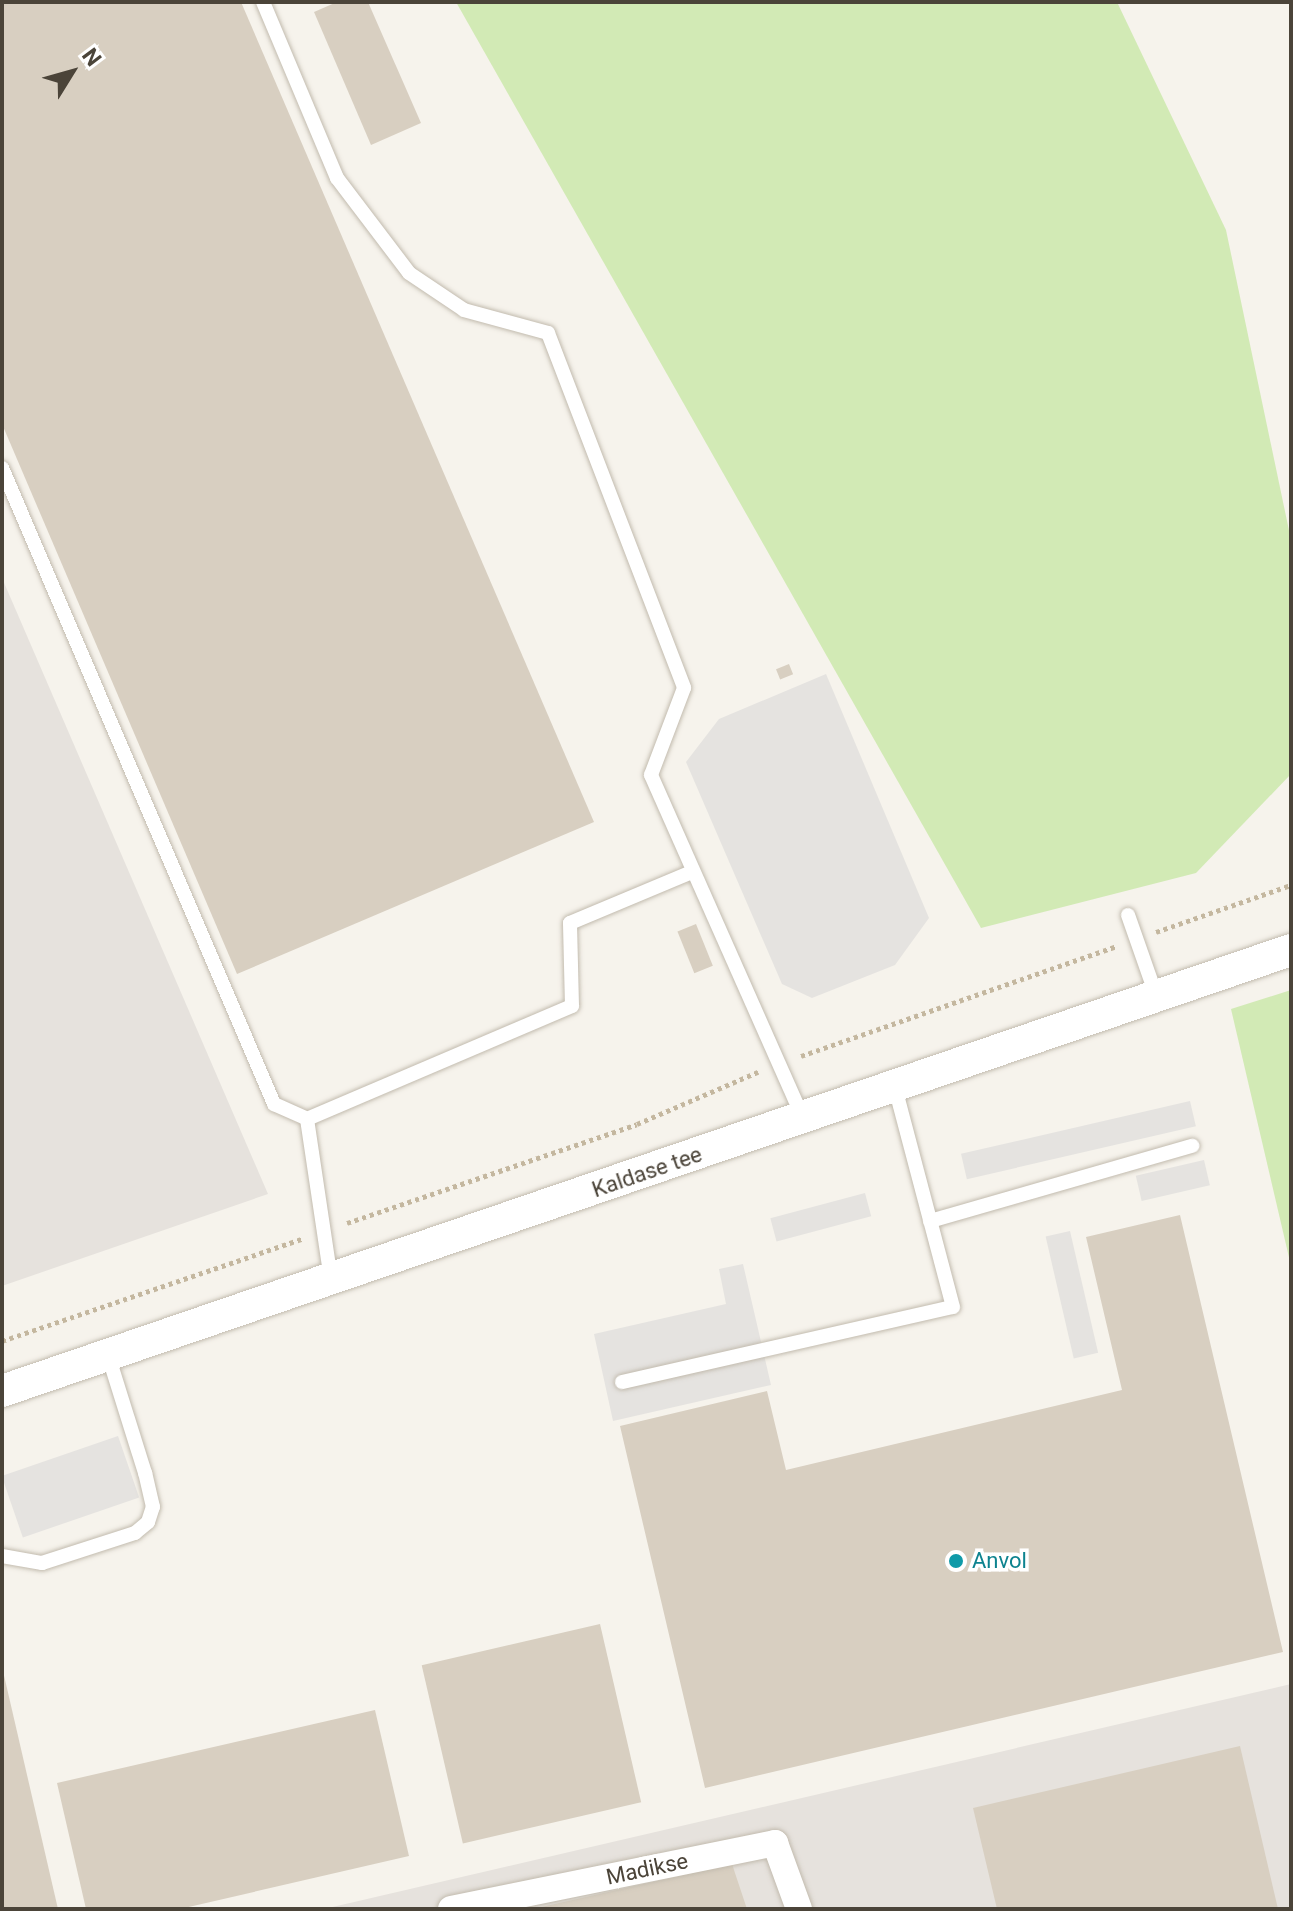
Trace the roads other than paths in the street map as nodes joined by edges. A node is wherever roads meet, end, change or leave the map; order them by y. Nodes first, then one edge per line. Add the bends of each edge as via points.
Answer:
1 (263, 2) edge
2 (2, 468) edge
3 (692, 872) junction
4 (1128, 915) dead end
5 (1291, 950) edge
6 (1156, 995) junction
7 (895, 1087) junction
8 (803, 1118) junction
9 (307, 1119) junction
10 (1192, 1146) dead end
11 (930, 1221) junction
12 (331, 1279) junction
13 (108, 1355) junction
14 (622, 1382) dead end
15 (2, 1391) edge
16 (2, 1556) edge
17 (451, 1909) edge
18 (799, 1909) edge

1 - 3 lane via 337,178 409,273 464,310 548,333 684,688 651,775
2 - 9 lane via 274,1104
3 - 8 lane
3 - 9 lane via 570,923 572,1006
4 - 6 lane
5 - 6 street, Kaldase tee
6 - 7 street, Kaldase tee
7 - 8 street, Kaldase tee
7 - 11 lane
8 - 12 street, Kaldase tee
9 - 12 lane
10 - 11 lane
11 - 14 lane via 953,1307
12 - 13 street, Kaldase tee
13 - 15 street, Kaldase tee
13 - 16 lane via 145,1473 153,1507 148,1522 42,1563
17 - 18 street, Madikse via 775,1843

